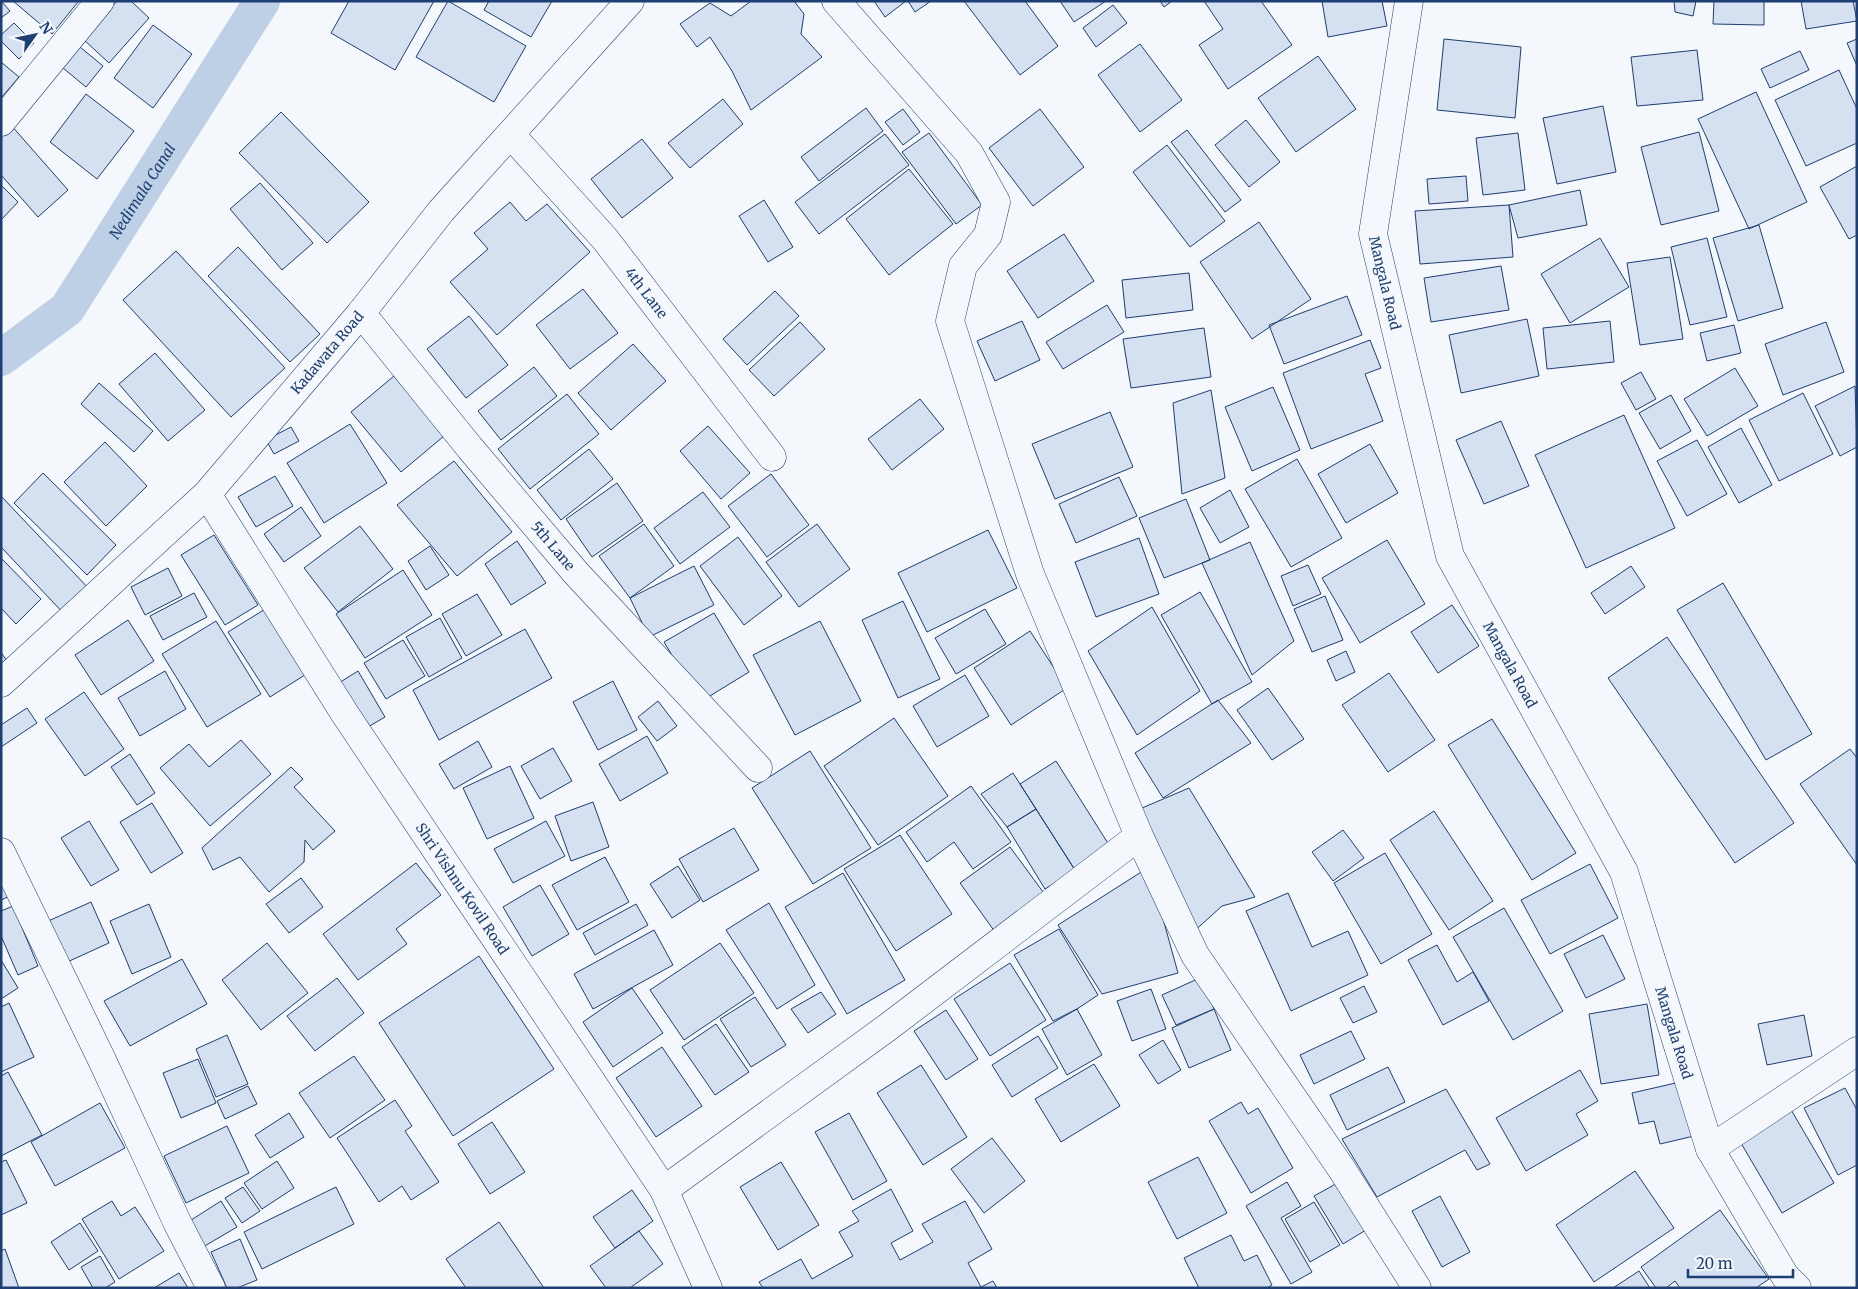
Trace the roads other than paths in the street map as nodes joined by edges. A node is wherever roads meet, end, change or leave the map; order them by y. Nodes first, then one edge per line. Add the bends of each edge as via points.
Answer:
1 (100, 1) edge
2 (630, 1) edge
3 (836, 1) edge
4 (1409, 1) edge
5 (1, 122) edge
6 (511, 134) junction
7 (361, 313) junction
8 (772, 457) dead end
9 (207, 494) junction
10 (1, 683) edge
11 (758, 768) dead end
12 (1138, 836) junction
13 (1, 852) edge
14 (1857, 1051) edge
15 (1710, 1149) junction
16 (664, 1190) junction
17 (211, 1288) edge
18 (708, 1288) edge
19 (1417, 1288) edge
20 (1797, 1288) edge

1 - 5 street
2 - 6 street, Kadawata Road
3 - 12 street via 968,154 996,202 988,235 963,266 950,321 1030,574
4 - 15 street, Mangala Road via 1374,234 1450,556 1624,872
6 - 7 street, Kadawata Road via 441,211
6 - 8 street, 4th Lane via 605,238
7 - 9 street, Kadawata Road
7 - 11 street, 5th Lane via 576,573
9 - 10 street, Kadawata Road
9 - 16 street, Shri Vishnu Kovil Road via 345,714
12 - 16 street via 888,1027
12 - 19 street via 1195,955 1341,1168
13 - 17 street
14 - 15 street
15 - 20 street, Mangala Road via 1785,1276
16 - 18 street, Shri Vishnu Kovil Road

